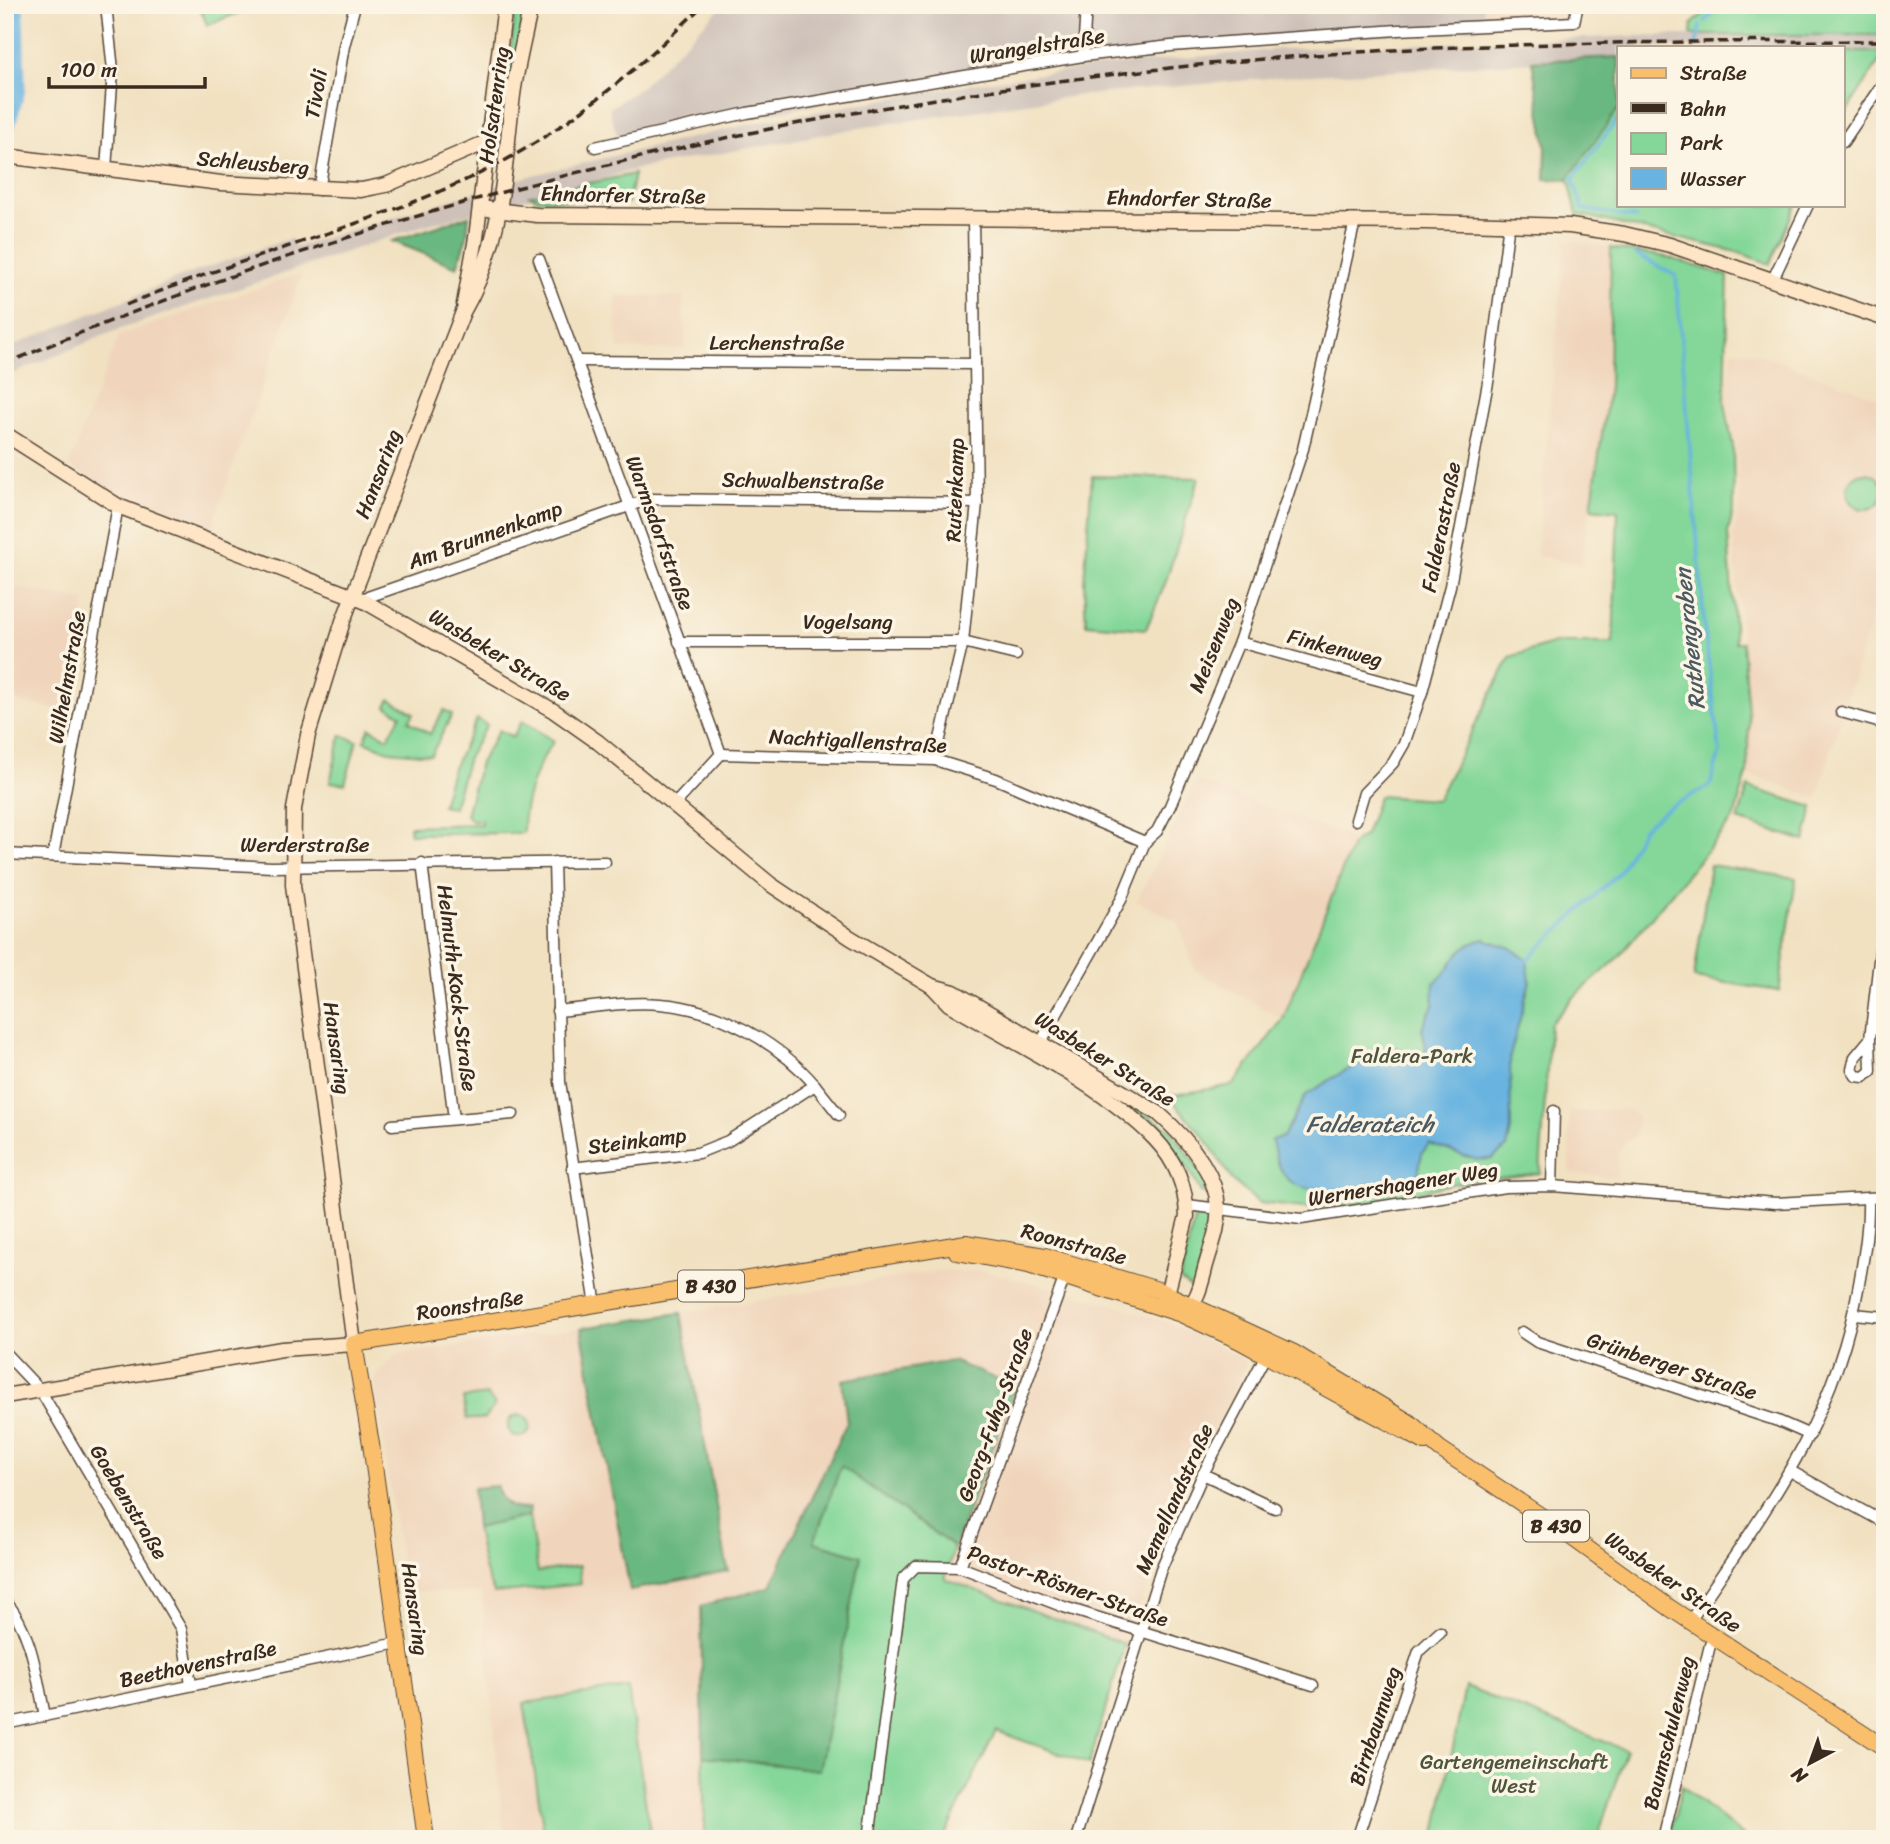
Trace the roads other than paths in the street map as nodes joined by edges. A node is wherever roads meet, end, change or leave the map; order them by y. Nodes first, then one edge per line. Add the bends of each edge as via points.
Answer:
1 (106, 5) edge
2 (355, 5) edge
3 (505, 5) edge
4 (531, 5) edge
5 (1086, 5) edge
6 (1578, 5) edge
7 (1083, 56) junction
8 (1885, 80) edge
9 (489, 141) junction
10 (1844, 141) edge
11 (595, 147) dead end
12 (5, 156) edge
13 (106, 169) junction
14 (319, 190) junction
15 (1808, 206) edge
16 (480, 208) junction
17 (500, 211) junction
18 (973, 217) junction
19 (1356, 221) junction
20 (1509, 223) junction
21 (539, 259) dead end
22 (1773, 279) junction
23 (463, 312) junction
24 (1885, 319) edge
25 (578, 361) junction
26 (975, 364) junction
27 (5, 434) edge
28 (977, 503) junction
29 (630, 504) junction
30 (118, 506) junction
31 (354, 596) junction
32 (679, 642) junction
33 (963, 642) junction
34 (1239, 642) junction
35 (1016, 655) dead end
36 (1422, 692) junction
37 (1841, 712) dead end
38 (1885, 724) edge
39 (721, 754) junction
40 (935, 760) junction
41 (674, 805) junction
42 (1356, 820) dead end
43 (1145, 842) junction
44 (5, 854) edge
45 (53, 856) junction
46 (554, 862) junction
47 (605, 862) dead end
48 (422, 863) junction
49 (292, 867) junction
50 (1885, 908) edge
51 (557, 1010) junction
52 (1870, 1039) dead end
53 (1038, 1048) junction
54 (816, 1085) junction
55 (1555, 1111) dead end
56 (513, 1114) dead end
57 (839, 1115) dead end
58 (454, 1119) junction
59 (392, 1125) dead end
60 (572, 1168) junction
61 (1552, 1186) junction
62 (1885, 1197) edge
63 (1868, 1199) junction
64 (1187, 1205) junction
65 (1219, 1207) junction
66 (941, 1249) junction
67 (1065, 1276) junction
68 (596, 1305) junction
69 (1178, 1305) junction
70 (1854, 1314) junction
71 (1885, 1317) edge
72 (1522, 1332) dead end
73 (354, 1344) junction
74 (1269, 1348) junction
75 (5, 1353) edge
76 (40, 1390) junction
77 (5, 1396) edge
78 (1810, 1435) junction
79 (1792, 1472) junction
80 (1203, 1474) junction
81 (1275, 1508) dead end
82 (1885, 1523) edge
83 (960, 1567) junction
84 (5, 1601) edge
85 (1690, 1621) junction
86 (1140, 1632) junction
87 (1440, 1632) dead end
88 (1714, 1637) junction
89 (398, 1643) junction
90 (191, 1684) junction
91 (1313, 1685) dead end
92 (45, 1716) junction
93 (5, 1724) edge
94 (1885, 1748) edge
95 (424, 1839) edge
96 (869, 1839) edge
97 (1076, 1839) edge
98 (1357, 1839) edge
99 (1663, 1839) edge

1 - 13 street via 113,70
2 - 14 street, Tivoli
3 - 9 street, Holsatenring
4 - 17 street, Holsatenring via 513,94
5 - 7 street
6 - 7 street, Wrangelstraße via 1574,22 1398,30
7 - 11 street, Wrangelstraße via 747,113
8 - 10 street
9 - 14 street, Schleusberg via 386,185
9 - 16 street, Holsatenring
12 - 13 street, Schleusberg
13 - 14 street, Schleusberg
15 - 22 street
16 - 17 street, Ehndorfer Straße
16 - 23 street, Hansaring
17 - 18 street, Ehndorfer Straße via 563,216
17 - 23 street, Hansaring via 481,281
18 - 19 street, Ehndorfer Straße
18 - 26 street, Rutenkamp
19 - 20 street, Ehndorfer Straße
19 - 34 street, Meisenweg via 1303,449
20 - 22 street, Ehndorfer Straße via 1624,234
20 - 36 street, Falderastraße via 1489,377 1450,586
21 - 25 street, Warmsdorfstraße
22 - 24 street, Ehndorfer Straße
23 - 31 street, Hansaring
25 - 26 street, Lerchenstraße
25 - 29 street, Warmsdorfstraße
26 - 28 street, Rutenkamp
27 - 30 street, Wasbeker Straße
28 - 29 street, Schwalbenstraße via 649,499
28 - 33 street, Rutenkamp
29 - 31 street, Am Brunnenkamp via 365,598
29 - 32 street, Warmsdorfstraße
30 - 31 street, Wasbeker Straße
30 - 45 street, Wilhelmstraße
31 - 41 street, Wasbeker Straße via 577,726
31 - 49 street, Hansaring via 301,765
32 - 33 street, Vogelsang
32 - 39 street, Warmsdorfstraße
33 - 35 street, Vogelsang
33 - 40 street, Rutenkamp
34 - 36 street, Finkenweg
34 - 43 street, Meisenweg via 1170,806 1157,831
36 - 42 street, Falderastraße via 1404,744 1364,793
37 - 38 street
39 - 40 street, Nachtigallenstraße
39 - 41 street
40 - 43 street, Nachtigallenstraße via 996,779
41 - 53 street, Wasbeker Straße via 770,884 850,938 932,986 949,1004
43 - 53 street, Meisenweg via 1121,900
44 - 45 street, Werderstraße
45 - 49 street, Werderstraße
46 - 47 street, Werderstraße
46 - 48 street, Werderstraße
46 - 51 street, Steinkamp
48 - 49 street, Werderstraße
48 - 58 street, Helmuth-Kock-Straße
49 - 73 street, Hansaring
50 - 52 street
51 - 54 street via 657,1003 680,1006 752,1033 790,1059
51 - 60 street, Steinkamp via 560,1091
53 - 64 street, Wasbeker Straße via 1156,1140 1184,1186
53 - 65 street, Wasbeker Straße via 1136,1098 1178,1130 1214,1186
54 - 57 street
54 - 60 street, Steinkamp via 728,1141 698,1153
55 - 61 street
56 - 58 street, Helmuth-Kock-Straße
58 - 59 street, Helmuth-Kock-Straße
60 - 68 street, Steinkamp
61 - 63 street, Wernershagener Weg via 1776,1203
61 - 65 street, Wernershagener Weg via 1505,1187 1301,1219
62 - 63 street, Wernershagener Weg
63 - 70 street via 1869,1224
64 - 65 street
64 - 69 street, Wasbeker Straße
65 - 69 street, Wasbeker Straße via 1215,1234
66 - 67 main road, Roonstraße / B 430
66 - 68 main road, Roonstraße / B 430
66 - 69 main road, Roonstraße / B 430 via 967,1243 1032,1253
67 - 69 main road, Roonstraße / B 430
67 - 83 street, Georg-Fuhg-Straße
68 - 73 main road, Roonstraße / B 430
69 - 74 main road, Wasbeker Straße / B 430
70 - 71 street
70 - 78 street via 1837,1374
72 - 78 street, Grünberger Straße via 1537,1342 1777,1420
73 - 76 street, Roonstraße via 282,1349
73 - 89 main road, Hansaring
74 - 80 street, Memellandstraße
74 - 85 main road, Wasbeker Straße / B 430 via 1410,1423 1440,1449
75 - 76 street, Goebenstraße
76 - 77 street, Roonstraße
76 - 90 street, Goebenstraße via 181,1629
78 - 79 street
79 - 82 street
79 - 85 street
80 - 81 street
80 - 86 street, Memellandstraße via 1161,1569
83 - 86 street, Pastor-Rösner-Straße
83 - 96 street, Pastor-Rösner-Straße via 916,1566 903,1579
84 - 92 street via 31,1652
85 - 88 main road, Wasbeker Straße / B 430
86 - 91 street, Pastor-Rösner-Straße
86 - 97 street, Memellandstraße
87 - 98 street, Birnbaumweg via 1419,1651
88 - 94 main road, Wasbeker Straße / B 430
88 - 99 street, Baumschulenweg
89 - 90 street, Beethovenstraße
89 - 95 main road, Hansaring
90 - 92 street, Beethovenstraße
92 - 93 street, Beethovenstraße

